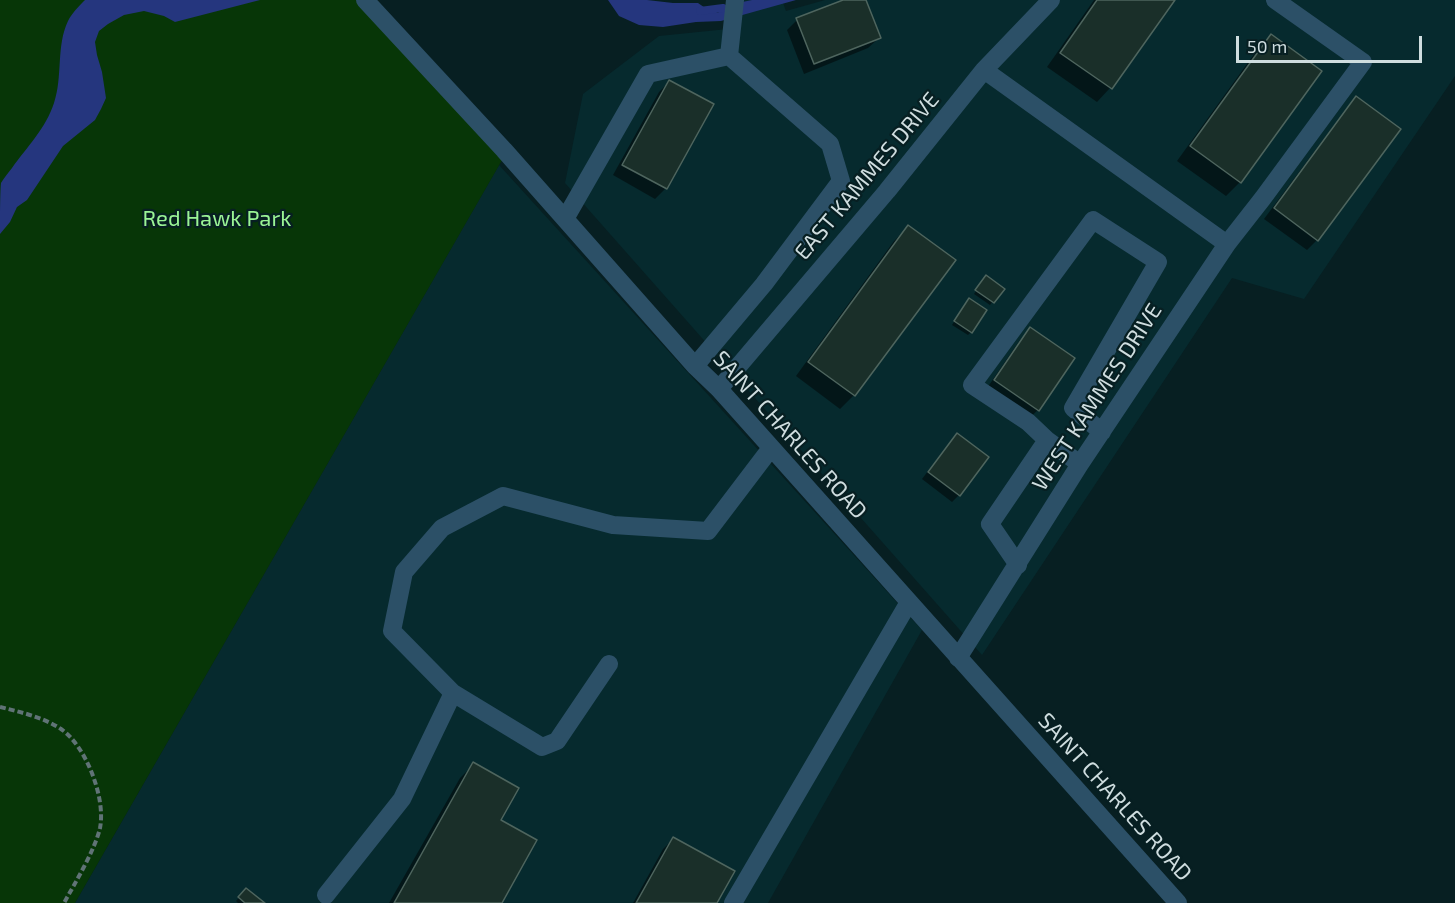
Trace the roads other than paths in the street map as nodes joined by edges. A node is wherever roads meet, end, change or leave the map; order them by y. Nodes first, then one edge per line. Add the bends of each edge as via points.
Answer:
1 (365, 0) edge
2 (735, 0) edge
3 (1051, 0) edge
4 (1275, 0) edge
5 (729, 56) junction
6 (984, 70) junction
7 (565, 219) junction
8 (1227, 244) junction
9 (695, 366) junction
10 (719, 389) junction
11 (1102, 432) junction
12 (1047, 440) junction
13 (771, 448) junction
14 (1080, 464) junction
15 (1018, 566) junction
16 (909, 602) junction
17 (958, 658) junction
18 (609, 664) dead end
19 (453, 693) junction
20 (326, 895) dead end
21 (733, 903) edge
22 (1178, 903) edge

1 - 7 street, SAINT CHARLES ROAD
2 - 5 street
3 - 6 street, EAST KAMMES DRIVE
4 - 8 street, WEST KAMMES DRIVE via 1363,62
5 - 7 street via 648,74
5 - 9 street via 830,144 841,181 764,284
6 - 8 street
6 - 10 street, EAST KAMMES DRIVE
7 - 9 street, SAINT CHARLES ROAD
8 - 11 street, WEST KAMMES DRIVE
9 - 10 street, SAINT CHARLES ROAD
10 - 13 street, SAINT CHARLES ROAD
11 - 12 street via 1073,408 1158,261 1093,220 972,385 1028,422
11 - 14 street, WEST KAMMES DRIVE
12 - 14 street
12 - 15 street via 990,524
13 - 16 street, SAINT CHARLES ROAD
13 - 19 street via 708,531 613,525 503,496 442,528 404,572 392,631
14 - 15 street, WEST KAMMES DRIVE
15 - 17 street, WEST KAMMES DRIVE
16 - 17 street, SAINT CHARLES ROAD
16 - 21 street
17 - 22 street, SAINT CHARLES ROAD
18 - 19 street via 557,741 542,747
19 - 20 street via 402,799

